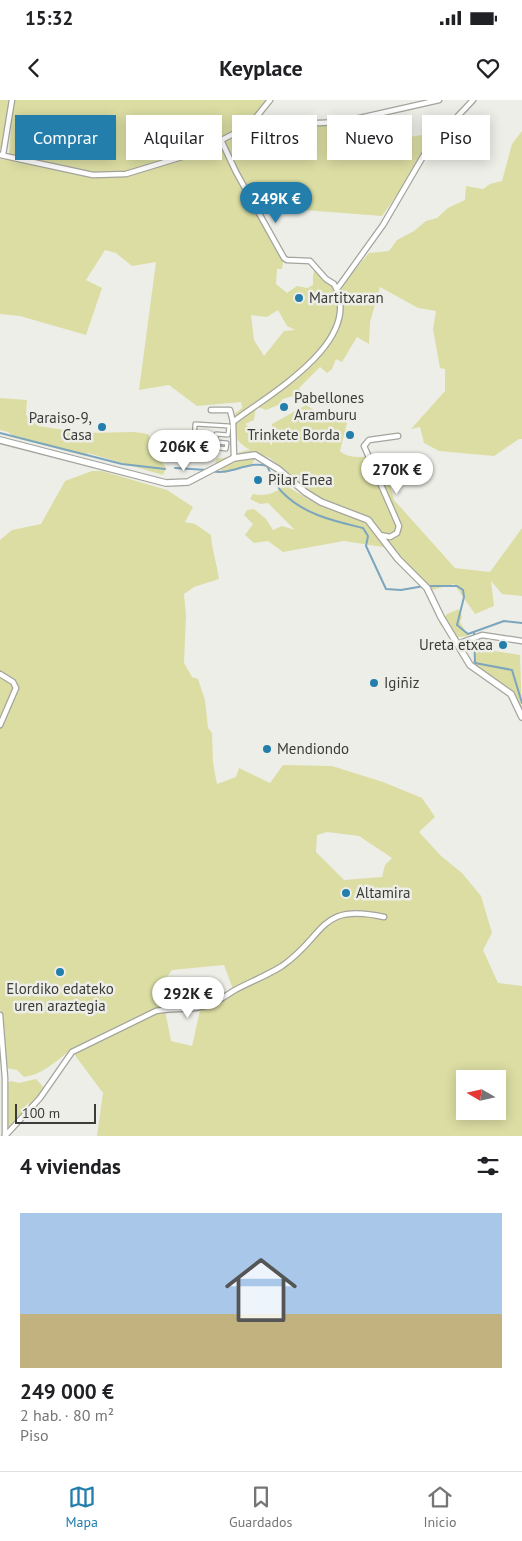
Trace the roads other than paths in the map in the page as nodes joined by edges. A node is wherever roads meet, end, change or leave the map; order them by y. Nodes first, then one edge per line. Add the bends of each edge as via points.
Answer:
1 (12, 100) edge
2 (270, 100) edge
3 (439, 100) edge
4 (473, 100) edge
5 (258, 115) edge
6 (317, 123) edge
7 (222, 142) edge
8 (2, 155) edge
9 (173, 160) edge
10 (337, 288) junction
11 (211, 410) dead end
12 (233, 422) junction
13 (195, 424) joint
14 (398, 436) dead end
15 (0, 440) edge
16 (234, 458) junction
17 (380, 535) junction
18 (522, 641) edge
19 (457, 644) junction
20 (0, 674) edge
21 (522, 717) edge
22 (0, 725) edge
23 (384, 917) dead end
24 (0, 1015) edge
25 (5, 1136) edge

1 - 8 street
2 - 5 street
3 - 6 street via 342,122
4 - 10 street via 428,148 383,225
7 - 10 street via 284,258 310,260
8 - 9 street via 71,172 109,176
10 - 12 street via 339,322 328,343 288,383
11 - 12 street via 230,410
12 - 16 street
13 - 13 street via 229,426 228,435 216,434 216,442 227,443 226,449 194,444
14 - 17 street via 369,440 364,446 399,526 397,533 390,537
15 - 16 street via 166,483 188,482
16 - 17 street via 255,455 321,502 368,520
17 - 19 street via 427,588
18 - 19 street via 482,635
19 - 21 street via 470,665 511,694
20 - 22 street via 14,682 16,688
23 - 25 street via 346,914 329,919 282,966 218,1001 201,1008 156,1011 72,1052 40,1098
24 - 25 street

